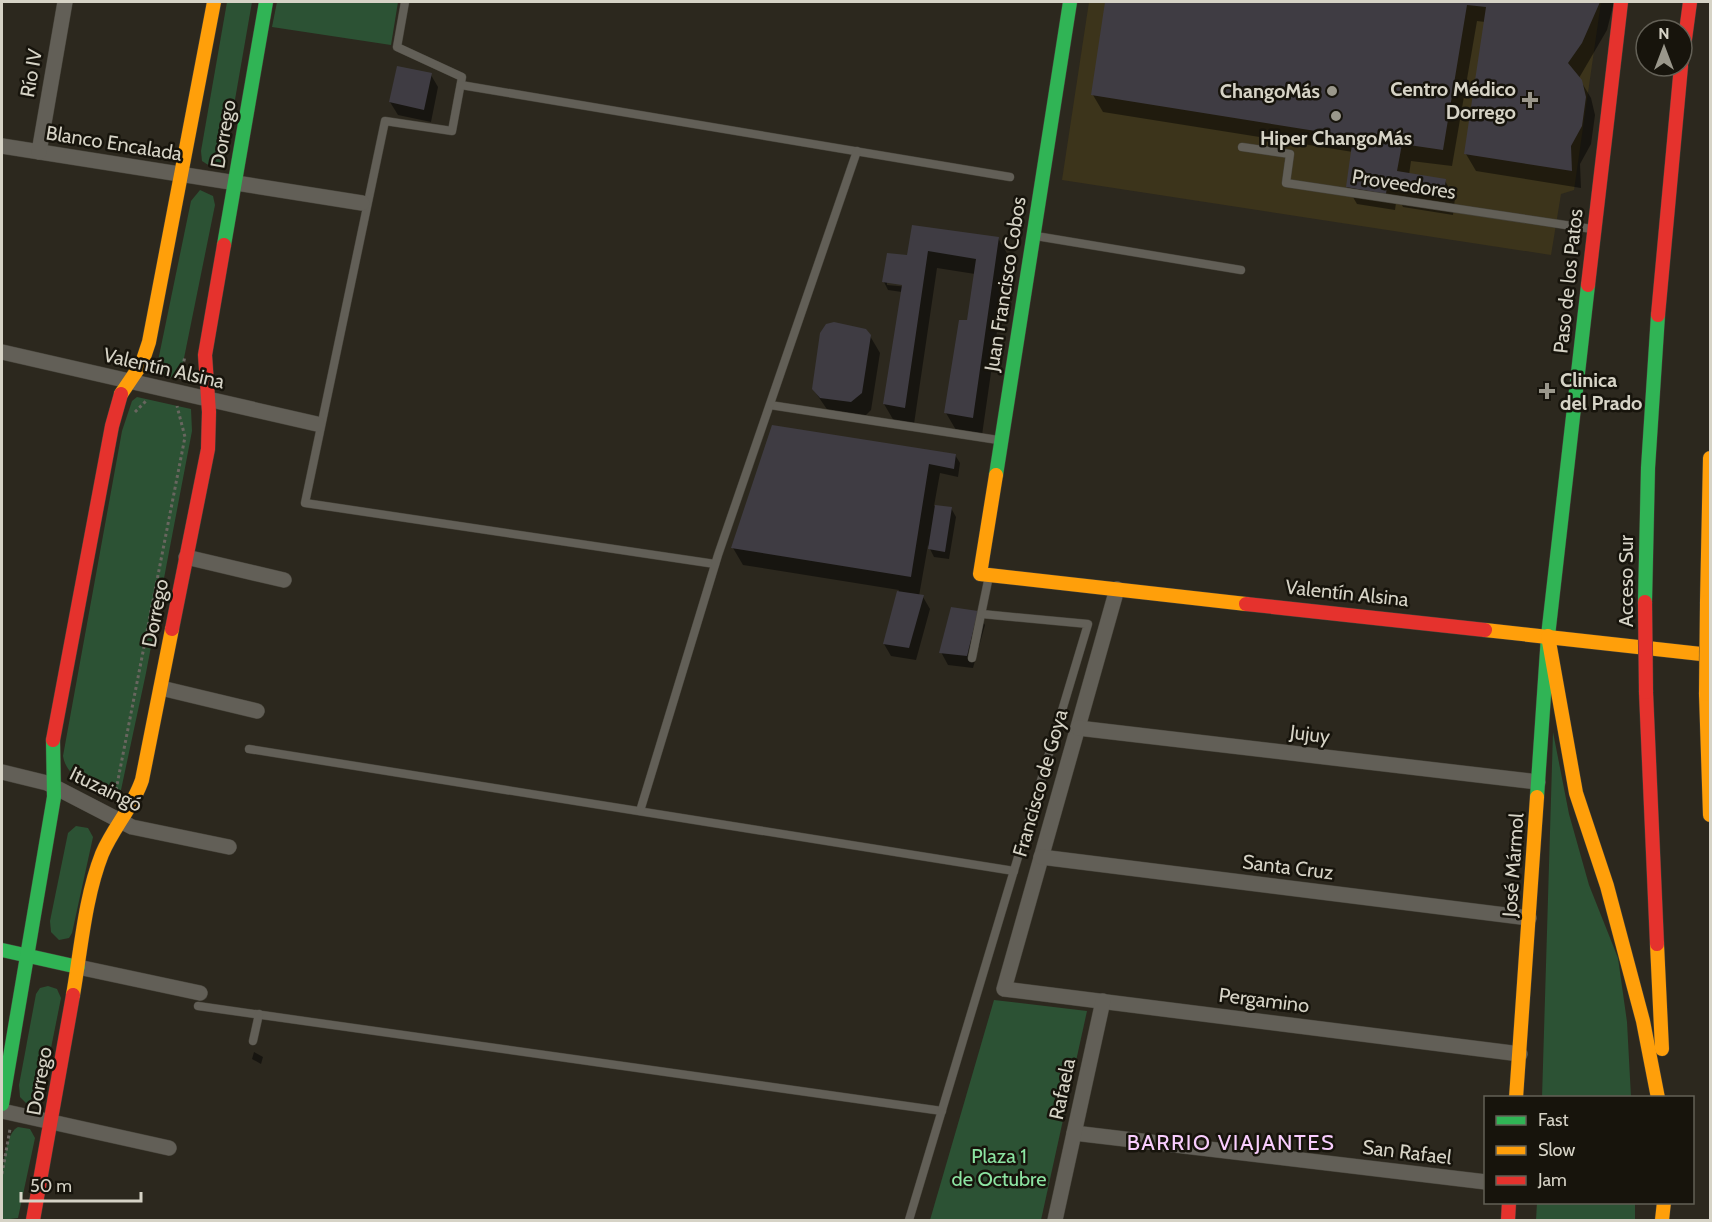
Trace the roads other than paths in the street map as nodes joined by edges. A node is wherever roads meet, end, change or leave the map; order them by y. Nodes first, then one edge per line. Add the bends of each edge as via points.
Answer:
1 (65, 2) edge
2 (214, 2) edge
3 (266, 2) edge
4 (405, 2) edge
5 (1070, 2) edge
6 (1621, 2) edge
7 (1690, 2) edge
8 (1688, 18) edge
9 (1681, 78) edge
10 (461, 85) junction
11 (2, 146) edge
12 (1242, 147) dead end
13 (857, 151) junction
14 (39, 152) junction
15 (183, 174) junction
16 (1010, 177) dead end
17 (234, 182) junction
18 (362, 203) dead end
19 (1593, 229) junction
20 (1032, 236) junction
21 (1241, 270) dead end
22 (2, 352) edge
23 (130, 383) junction
24 (207, 400) junction
25 (770, 405) junction
26 (317, 424) dead end
27 (1000, 441) junction
28 (1710, 458) edge
29 (186, 557) junction
30 (716, 564) junction
31 (984, 574) junction
32 (284, 580) dead end
33 (1117, 589) junction
34 (982, 614) junction
35 (1548, 636) junction
36 (1710, 656) edge
37 (972, 658) dead end
38 (161, 688) junction
39 (257, 711) dead end
40 (1077, 728) junction
41 (249, 749) dead end
42 (2, 772) edge
43 (1538, 782) junction
44 (55, 788) junction
45 (640, 811) junction
46 (1710, 815) edge
47 (114, 819) junction
48 (229, 847) dead end
49 (1041, 857) junction
50 (1014, 870) junction
51 (1529, 918) junction
52 (2, 950) edge
53 (28, 956) junction
54 (78, 967) junction
55 (1004, 989) joint
56 (199, 999) joint
57 (1103, 1001) junction
58 (259, 1014) junction
59 (253, 1041) dead end
60 (1520, 1054) junction
61 (1516, 1096) edge
62 (1658, 1096) edge
63 (1665, 1096) edge
64 (5, 1110) edge
65 (942, 1111) junction
66 (51, 1123) junction
67 (1074, 1133) junction
68 (169, 1149) dead end
69 (1484, 1182) edge
70 (1509, 1204) edge
71 (1665, 1204) edge
72 (33, 1221) edge
73 (909, 1221) edge
74 (1055, 1221) edge
75 (1508, 1221) edge
76 (1665, 1221) edge

1 - 14 street, Río IV
2 - 15 main road, Dorrego
3 - 17 main road, Dorrego
4 - 10 lane via 397,47 462,77
5 - 20 main road, Juan Francisco Cobos
6 - 19 main road, Paso de los Patos
7 - 8 main road
9 - 63 main road, Acceso Sur, bridge via 1655,352 1646,519 1646,692
10 - 13 lane
10 - 30 lane via 452,131 385,121 305,503
11 - 14 street, Blanco Encalada
12 - 19 lane, Proveedores via 1290,154 1286,183
13 - 16 lane
13 - 25 lane
14 - 15 street, Blanco Encalada
15 - 17 street, Blanco Encalada
15 - 23 main road, Dorrego via 149,342
17 - 18 street, Blanco Encalada
17 - 24 main road, Dorrego via 205,355
19 - 35 main road, Paso de los Patos
20 - 21 lane
20 - 27 main road, Juan Francisco Cobos
22 - 23 street, Valentín Alsina
23 - 24 street, Valentín Alsina
23 - 44 main road, Dorrego via 115,409 53,734
24 - 26 street, Valentín Alsina
24 - 29 main road, Dorrego via 208,449
25 - 27 lane
25 - 30 lane
27 - 31 main road, Juan Francisco Cobos
28 - 46 main road, bridge via 1706,694
29 - 32 street
29 - 38 main road, Dorrego
30 - 45 lane
31 - 33 main road, Valentín Alsina
31 - 34 lane
33 - 35 main road, Valentín Alsina
33 - 40 street, Francisco de Goya
34 - 37 lane
34 - 50 lane via 1088,624
35 - 36 main road, Valentín Alsina
35 - 43 main road, José Mármol
35 - 62 main road via 1576,793 1610,896 1643,1021
38 - 39 street
38 - 47 main road, Dorrego via 137,794
40 - 43 street, Jujuy
40 - 49 street, Francisco de Goya
41 - 45 lane
42 - 44 street, Ituzaingó
43 - 51 main road, José Mármol
44 - 47 street, Ituzaingó
44 - 53 main road, Dorrego
45 - 50 lane
47 - 48 street, Ituzaingó via 140,829
47 - 54 main road, Dorrego via 94,879
49 - 51 street, Santa Cruz
49 - 55 street, Francisco de Goya
50 - 65 lane
51 - 60 main road, José Mármol
52 - 53 main road
53 - 54 main road
53 - 64 main road, Dorrego
54 - 56 street
54 - 66 main road, Dorrego
55 - 57 street, Pergamino
56 - 58 lane
57 - 60 street, Pergamino
57 - 67 street, Rafaela
58 - 59 lane
58 - 65 lane
60 - 61 main road, José Mármol
64 - 66 street
65 - 73 lane
66 - 68 street
66 - 72 main road, Dorrego
67 - 69 street, San Rafael
67 - 74 street, Rafaela
70 - 75 main road
71 - 76 main road

